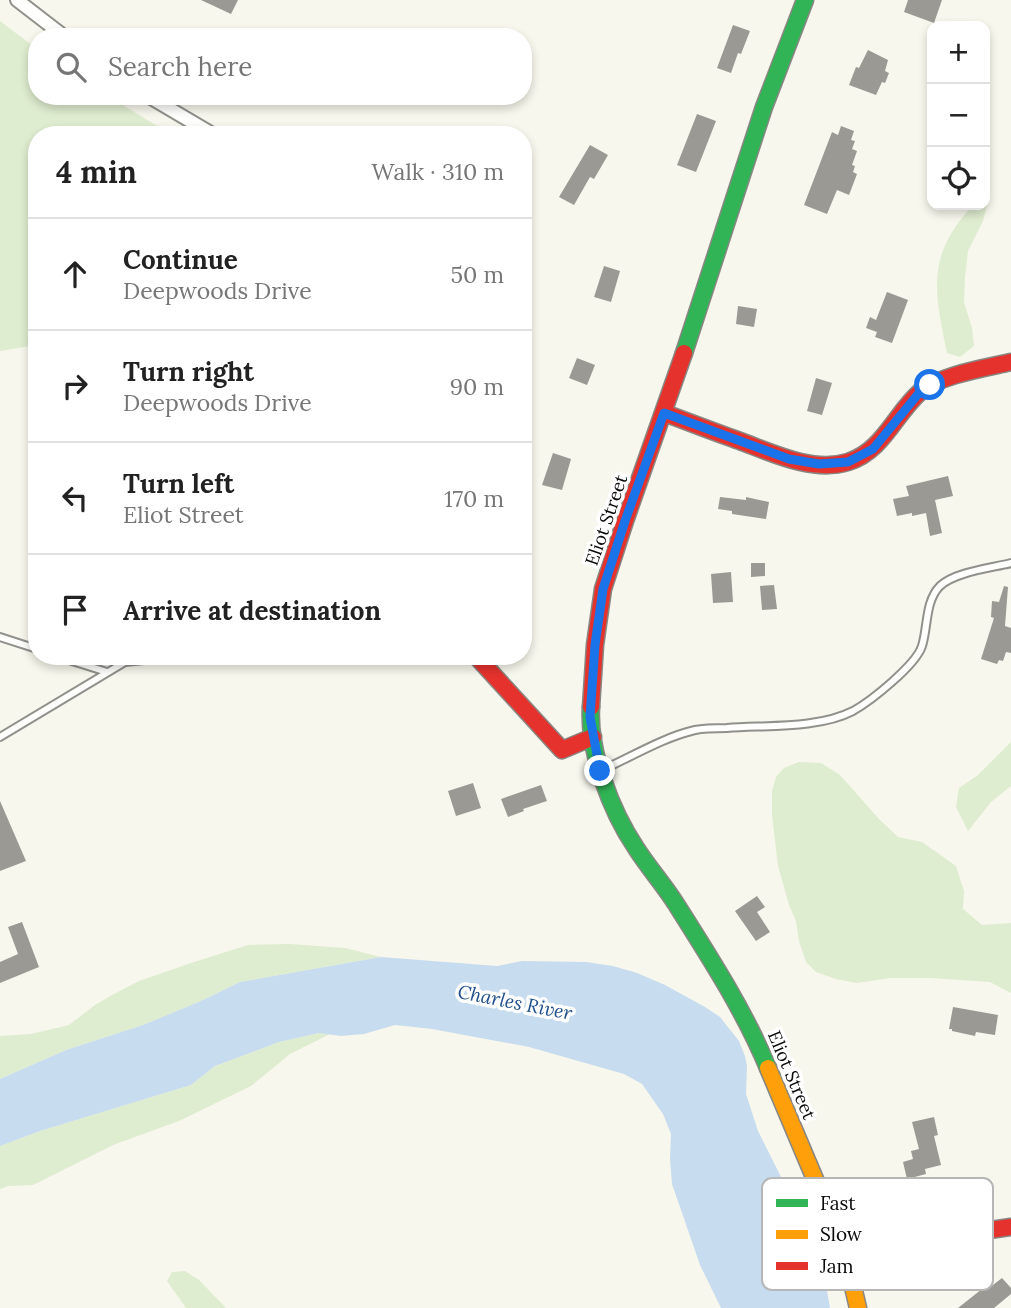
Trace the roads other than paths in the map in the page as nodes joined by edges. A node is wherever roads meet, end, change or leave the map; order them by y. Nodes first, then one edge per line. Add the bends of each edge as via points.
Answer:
1 (17, 0) edge
2 (805, 0) edge
3 (53, 28) edge
4 (163, 105) edge
5 (199, 126) edge
6 (1011, 362) edge
7 (664, 413) junction
8 (1011, 564) edge
9 (0, 637) edge
10 (28, 646) edge
11 (85, 665) edge
12 (120, 665) edge
13 (484, 665) edge
14 (107, 672) junction
15 (0, 737) edge
16 (593, 737) junction
17 (600, 771) junction
18 (814, 1178) edge
19 (1011, 1227) edge
20 (993, 1230) edge
21 (854, 1290) edge
22 (858, 1308) edge

1 - 3 street
2 - 7 main road, Eliot Street via 764,107
4 - 5 street
6 - 7 main road via 930,385 873,449 848,462 789,459
7 - 16 main road, Eliot Street via 603,589 590,717
8 - 17 lane via 955,577 941,586 932,598 922,649 912,663 852,712 802,724 696,729
9 - 10 lane
11 - 14 lane
12 - 14 lane
13 - 16 main road via 562,750
14 - 15 lane
16 - 17 main road, Eliot Street
17 - 18 main road, Eliot Street via 614,810 635,847 675,902 754,1034
19 - 20 main road
21 - 22 main road, Eliot Street

